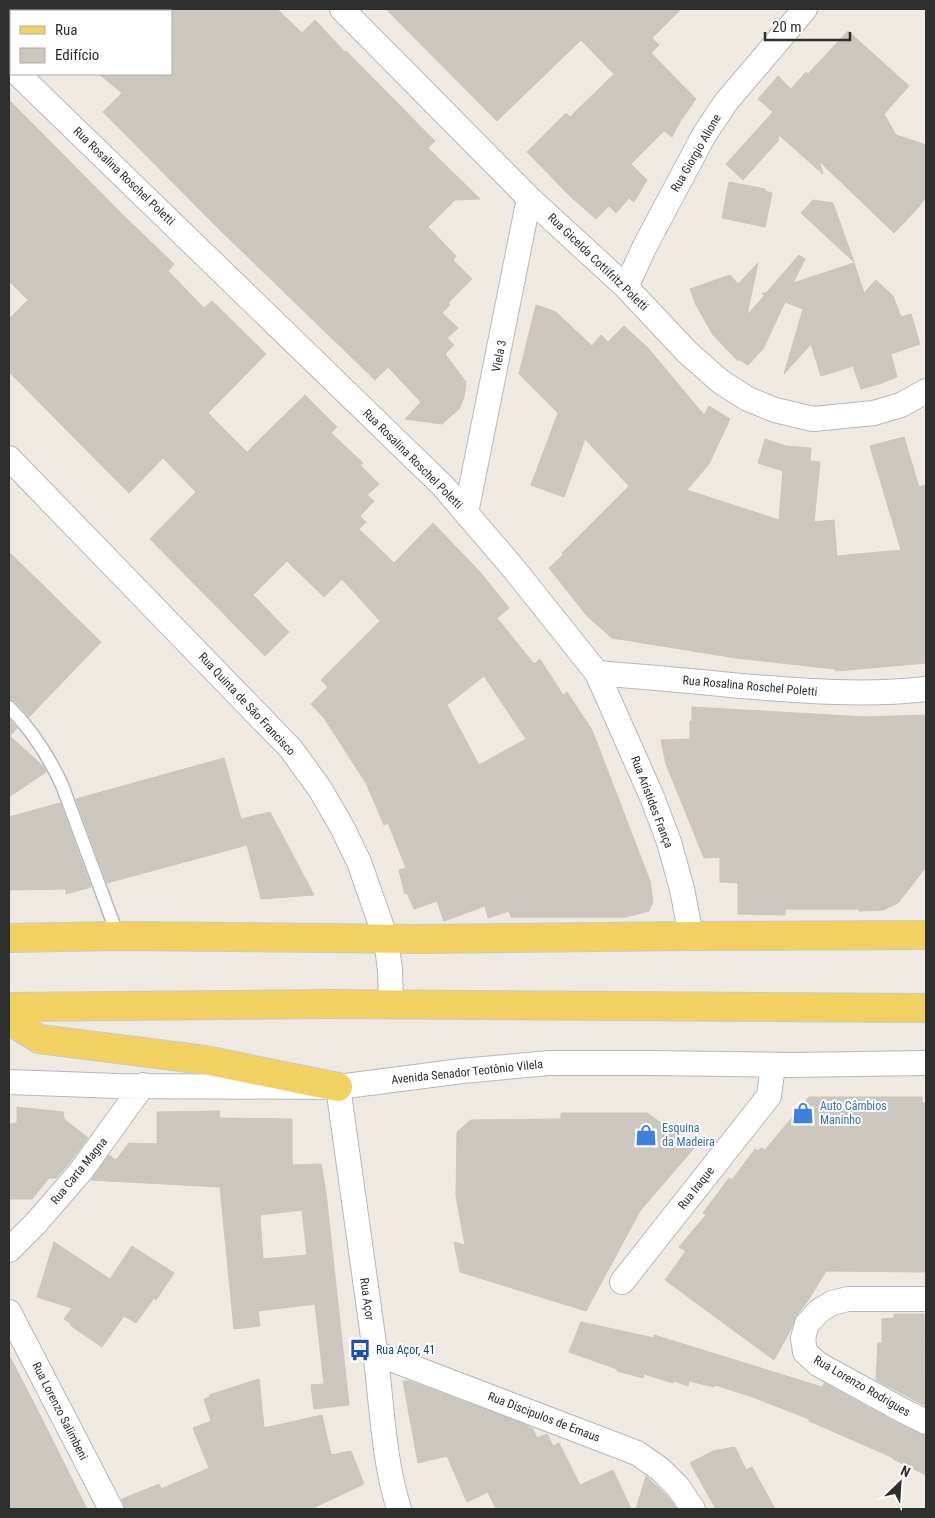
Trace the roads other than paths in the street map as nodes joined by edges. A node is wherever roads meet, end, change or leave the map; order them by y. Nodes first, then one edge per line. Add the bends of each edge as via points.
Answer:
1 (342, 9) edge
2 (806, 9) edge
3 (19, 75) edge
4 (529, 198) junction
5 (626, 287) junction
6 (926, 391) edge
7 (9, 458) edge
8 (466, 513) junction
9 (597, 672) junction
10 (926, 688) edge
11 (9, 707) edge
12 (923, 930) edge
13 (118, 936) junction
14 (691, 936) junction
15 (9, 938) edge
16 (386, 939) junction
17 (391, 1004) junction
18 (9, 1007) edge
19 (926, 1008) edge
20 (9, 1020) edge
21 (926, 1063) edge
22 (773, 1065) junction
23 (9, 1082) edge
24 (143, 1085) junction
25 (338, 1087) junction
26 (9, 1250) edge
27 (622, 1282) dead end
28 (926, 1299) edge
29 (9, 1312) edge
30 (375, 1353) junction
31 (926, 1422) edge
32 (111, 1509) edge
33 (400, 1509) edge
34 (694, 1509) edge

1 - 4 street, Rua Gicelda Cottifritz Poletti
2 - 5 street, Rua Giorgio Alione via 726,102 704,135
3 - 8 street, Rua Rosalina Roschel Poletti via 443,486
4 - 5 street, Rua Gicelda Cottifritz Poletti
4 - 8 street, Viela 3
5 - 6 street, Rua Gicelda Cottifritz Poletti via 687,352 721,382 748,399 775,410 813,419 874,412 901,405
7 - 16 street, Rua Quinta de São Francisco via 291,750 320,789 342,827 359,862
8 - 9 street, Rua Rosalina Roschel Poletti
9 - 10 street, Rua Rosalina Roschel Poletti via 847,693
9 - 14 street, Rua Aristides França via 632,748 669,842
11 - 13 lane via 52,764 62,785
12 - 14 main road
13 - 15 main road
13 - 16 main road
14 - 16 main road
16 - 17 street, Rua Quinta de São Francisco
17 - 18 main road
17 - 19 main road
20 - 25 main road via 39,1039 205,1060
21 - 22 street, Avenida Senador Teotônio Vilela
22 - 25 street, Avenida Senador Teotônio Vilela via 549,1063
22 - 27 street, Rua Iraque via 769,1096
23 - 24 street, Avenida Senador Teotônio Vilela
24 - 25 street, Avenida Senador Teotônio Vilela
24 - 26 street, Rua Carta Magna via 81,1171
25 - 30 street, Rua Açor
28 - 31 street, Rua Lorenzo Rodrigues via 848,1299 832,1303 807,1324 803,1338 806,1352 818,1364
29 - 32 street, Rua Lorenzo Salimbeni
30 - 33 street, Rua Açor via 392,1485
30 - 34 street, Rua Discipulos de Emaus via 637,1453 660,1469

